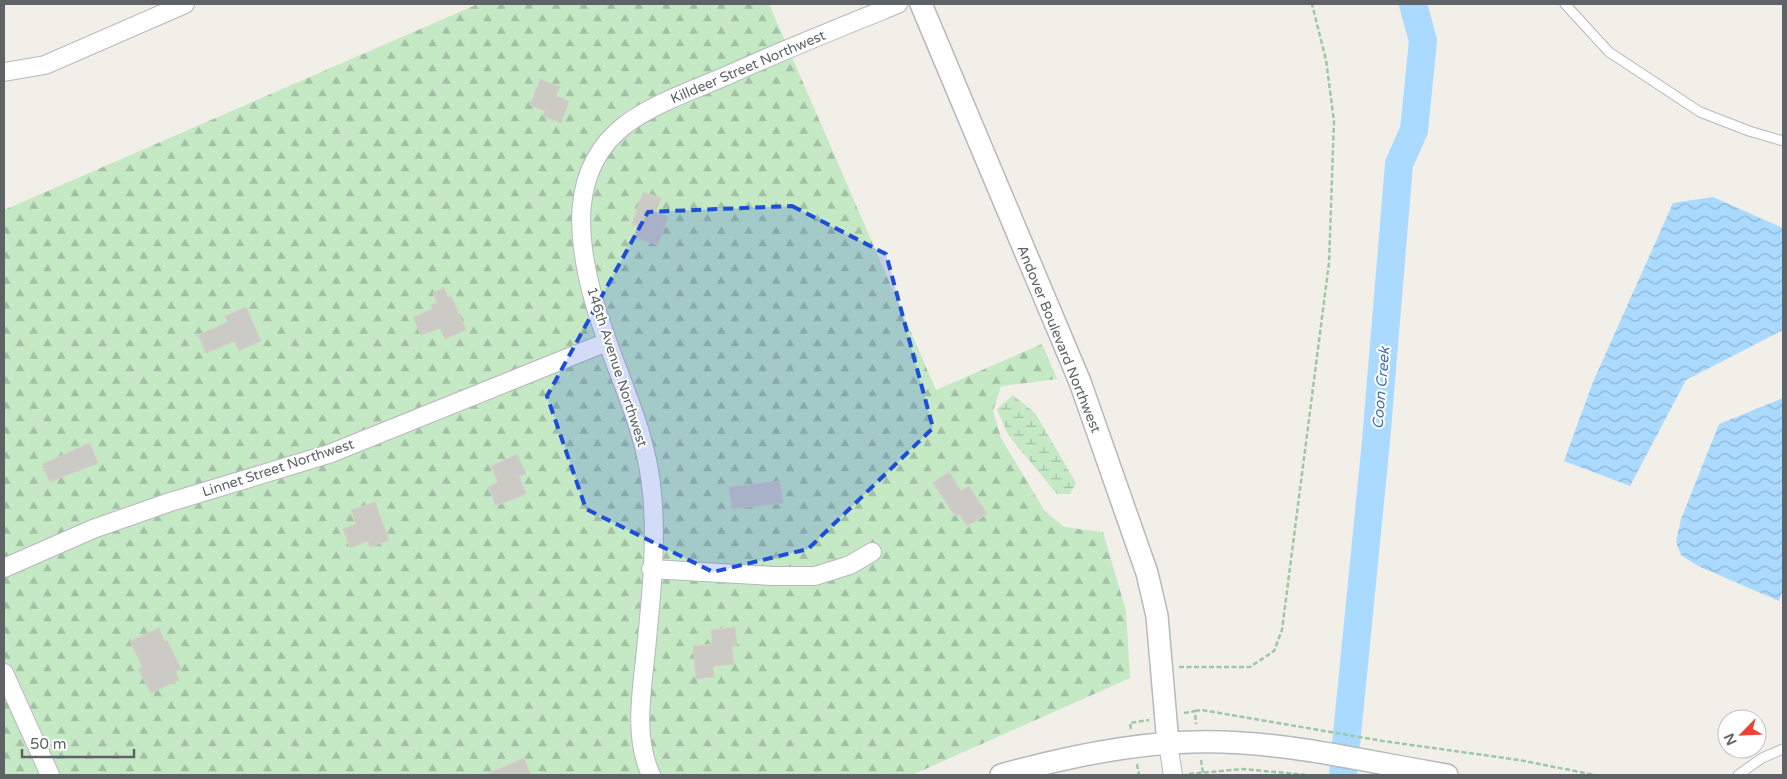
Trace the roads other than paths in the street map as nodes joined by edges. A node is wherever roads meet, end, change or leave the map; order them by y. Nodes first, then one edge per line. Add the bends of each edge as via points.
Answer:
1 (185, 4) edge
2 (898, 4) edge
3 (921, 4) edge
4 (1565, 4) edge
5 (163, 8) edge
6 (4, 72) edge
7 (1783, 141) edge
8 (606, 144) joint
9 (607, 342) junction
10 (872, 552) dead end
11 (4, 568) edge
12 (651, 569) junction
13 (4, 673) edge
14 (1168, 744) junction
15 (1783, 749) edge
16 (50, 775) edge
17 (651, 775) edge
18 (1001, 775) edge
19 (1173, 775) edge
20 (1447, 775) edge
21 (1738, 775) edge

1 - 5 street
2 - 8 street, Killdeer Street Northwest via 658,106 624,126
3 - 14 street, Andover Boulevard Northwest via 1080,382 1148,573 1157,616
4 - 7 lane via 1609,52 1700,112
5 - 6 street via 45,65
8 - 9 street, 146th Avenue Northwest via 588,180 580,208 579,231 583,260
9 - 11 street, Linnet Street Northwest via 329,454 93,529
9 - 12 street, 146th Avenue Northwest via 642,434 649,470 652,494
10 - 12 street via 850,565 815,576
12 - 17 street, 146th Avenue Northwest via 639,701 642,742
13 - 16 street
14 - 18 street via 1093,753
14 - 19 street
14 - 20 street via 1220,742 1306,751
15 - 21 lane via 1762,758

